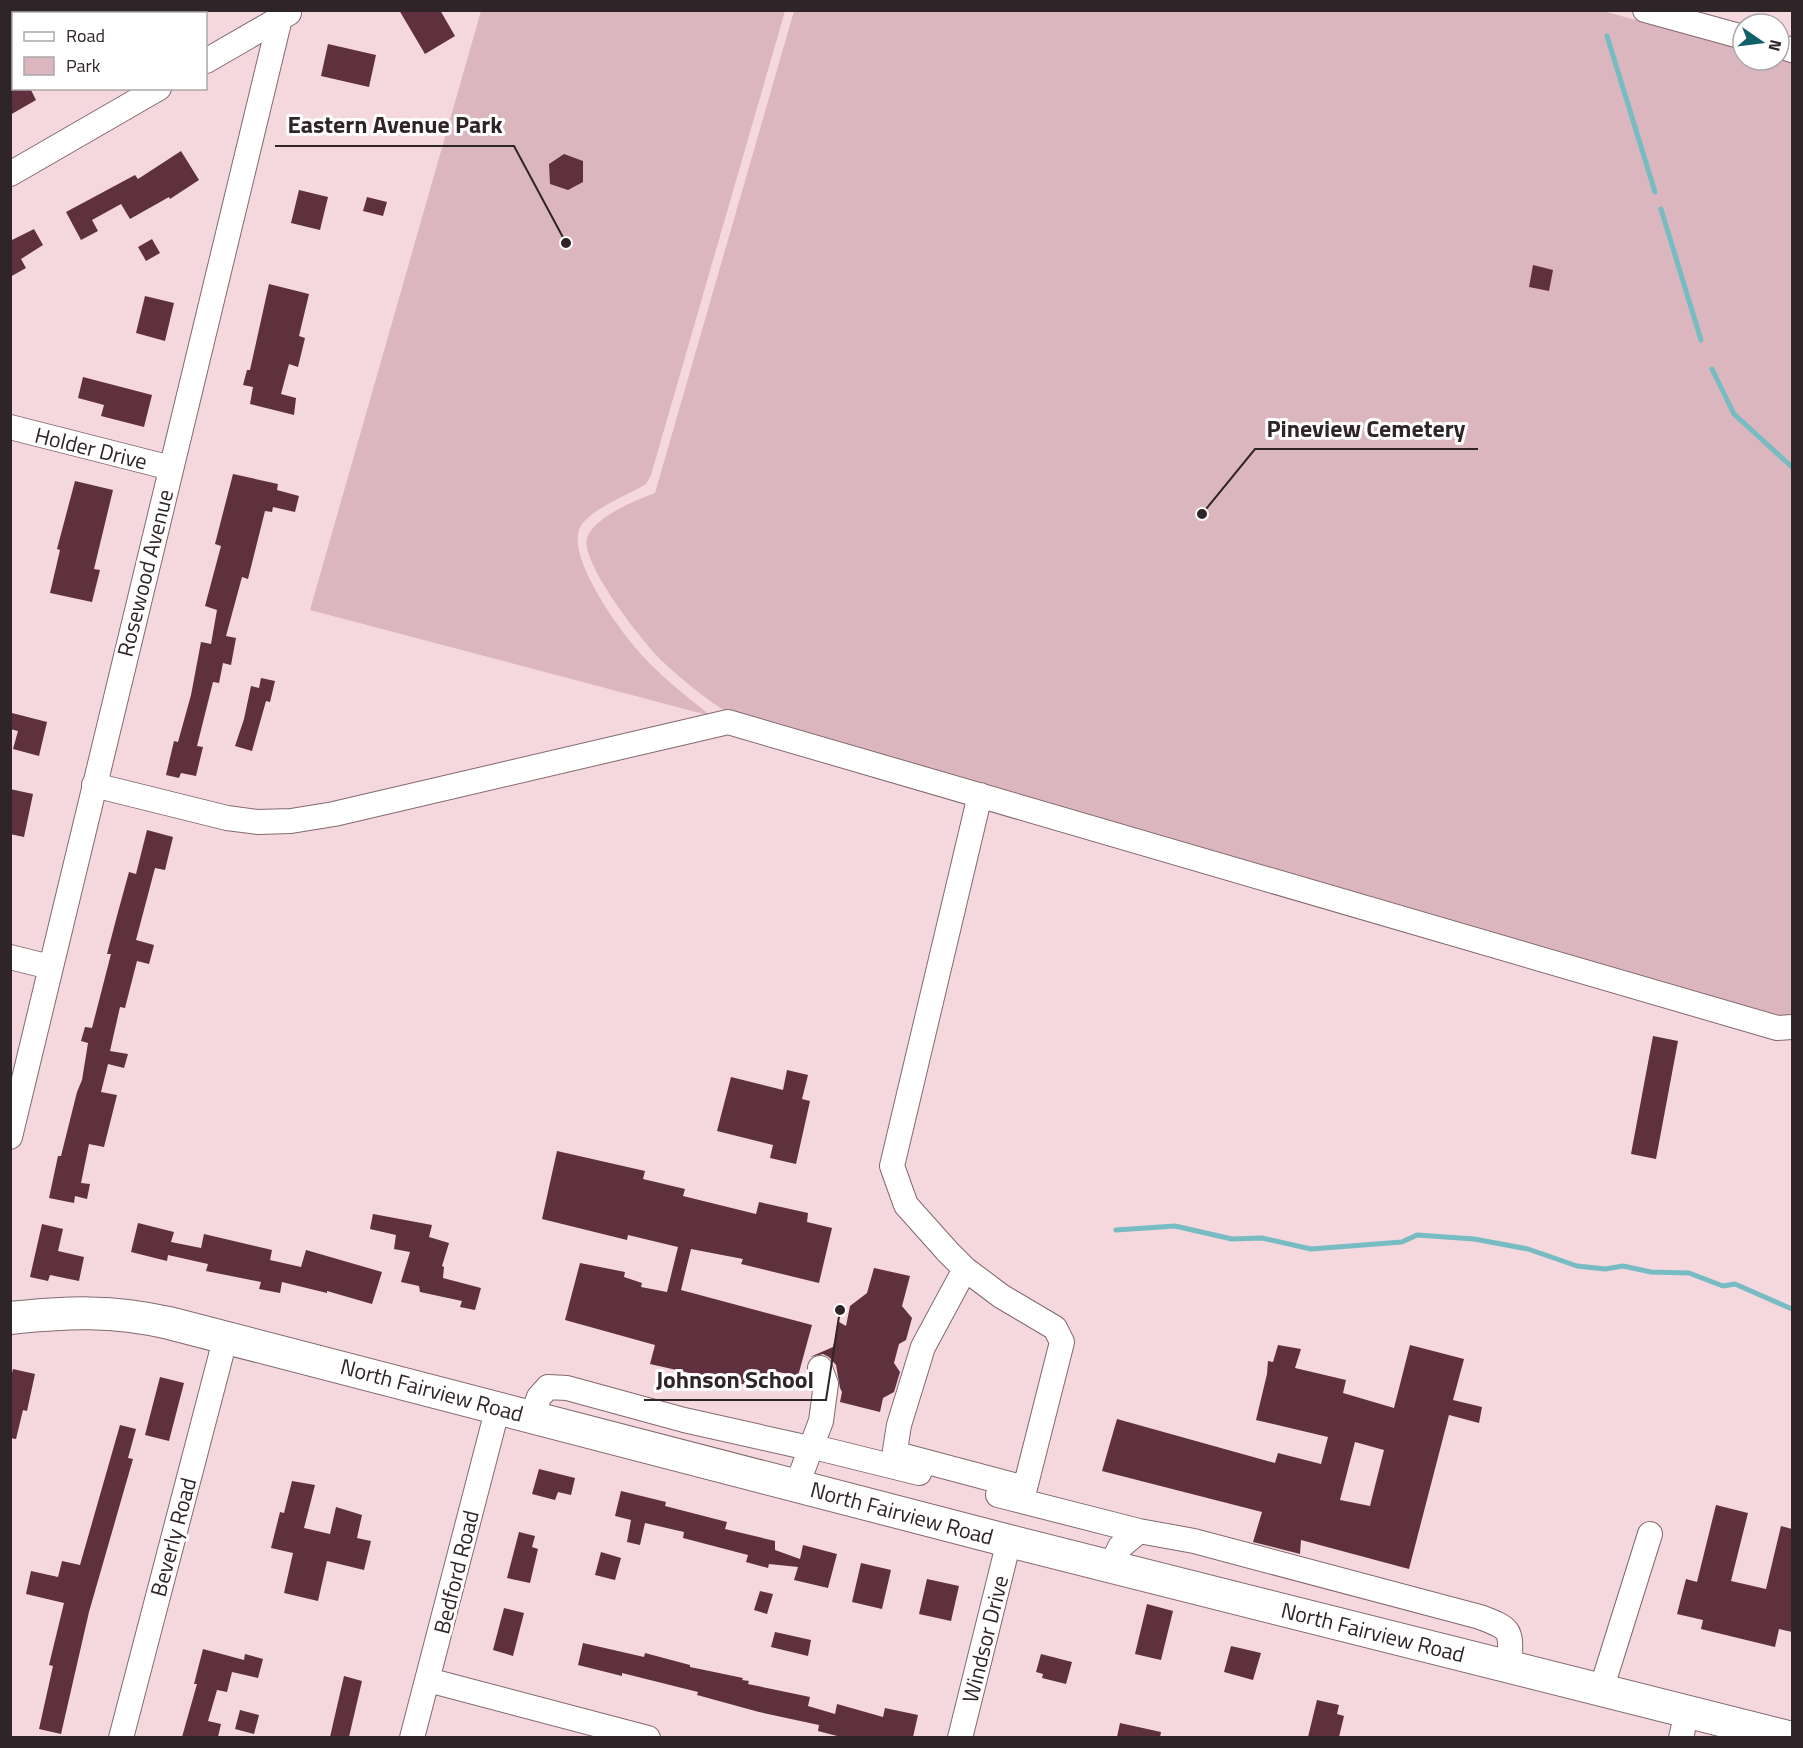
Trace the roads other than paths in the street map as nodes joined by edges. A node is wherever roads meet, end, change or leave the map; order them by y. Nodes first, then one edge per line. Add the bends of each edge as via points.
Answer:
1 (1645, 10) edge
2 (286, 13) edge
3 (1731, 34) edge
4 (207, 60) edge
5 (156, 90) edge
6 (10, 174) edge
7 (10, 428) edge
8 (171, 468) junction
9 (94, 785) junction
10 (980, 795) junction
11 (10, 957) edge
12 (50, 967) junction
13 (1792, 1027) edge
14 (10, 1137) edge
15 (965, 1269) junction
16 (10, 1318) edge
17 (226, 1336) junction
18 (820, 1368) dead end
19 (498, 1407) junction
20 (531, 1416) junction
21 (810, 1447) junction
22 (797, 1485) junction
23 (1139, 1532) junction
24 (1650, 1534) dead end
25 (1009, 1541) junction
26 (1111, 1566) junction
27 (1510, 1667) junction
28 (428, 1680) junction
29 (1601, 1690) junction
30 (1684, 1724) edge
31 (121, 1737) edge
32 (412, 1737) edge
33 (648, 1737) edge
34 (960, 1737) edge
35 (1792, 1737) edge

1 - 3 street
2 - 4 street
2 - 8 street, Rosewood Avenue
5 - 6 street
7 - 8 street, Holder Drive
8 - 9 street, Rosewood Avenue
9 - 10 street via 227,818 291,821 728,722
9 - 12 street, Rosewood Avenue
10 - 13 street via 1777,1028
10 - 15 street via 892,1166 906,1205
11 - 12 street
12 - 14 street, Rosewood Avenue
15 - 15 street via 923,1347 895,1450 901,1455 1025,1488 1062,1342 1054,1328
16 - 17 main road, North Fairview Road via 59,1313 134,1315
17 - 19 main road, North Fairview Road
17 - 31 street, Beverly Road
18 - 21 street via 826,1384 821,1421
19 - 20 main road, North Fairview Road
19 - 28 street, Bedford Road
20 - 21 street via 548,1387 567,1388 684,1420
20 - 22 main road, North Fairview Road
21 - 22 street
21 - 23 street
22 - 25 main road, North Fairview Road
23 - 26 street via 1120,1547
23 - 27 street via 1194,1541 1502,1625 1510,1635
24 - 29 street
25 - 26 main road, North Fairview Road
25 - 34 street, Windsor Drive
26 - 27 main road, North Fairview Road
27 - 29 main road, North Fairview Road
28 - 32 street, Bedford Road
28 - 33 street
29 - 30 main road, North Fairview Road
30 - 35 main road, North Fairview Road

